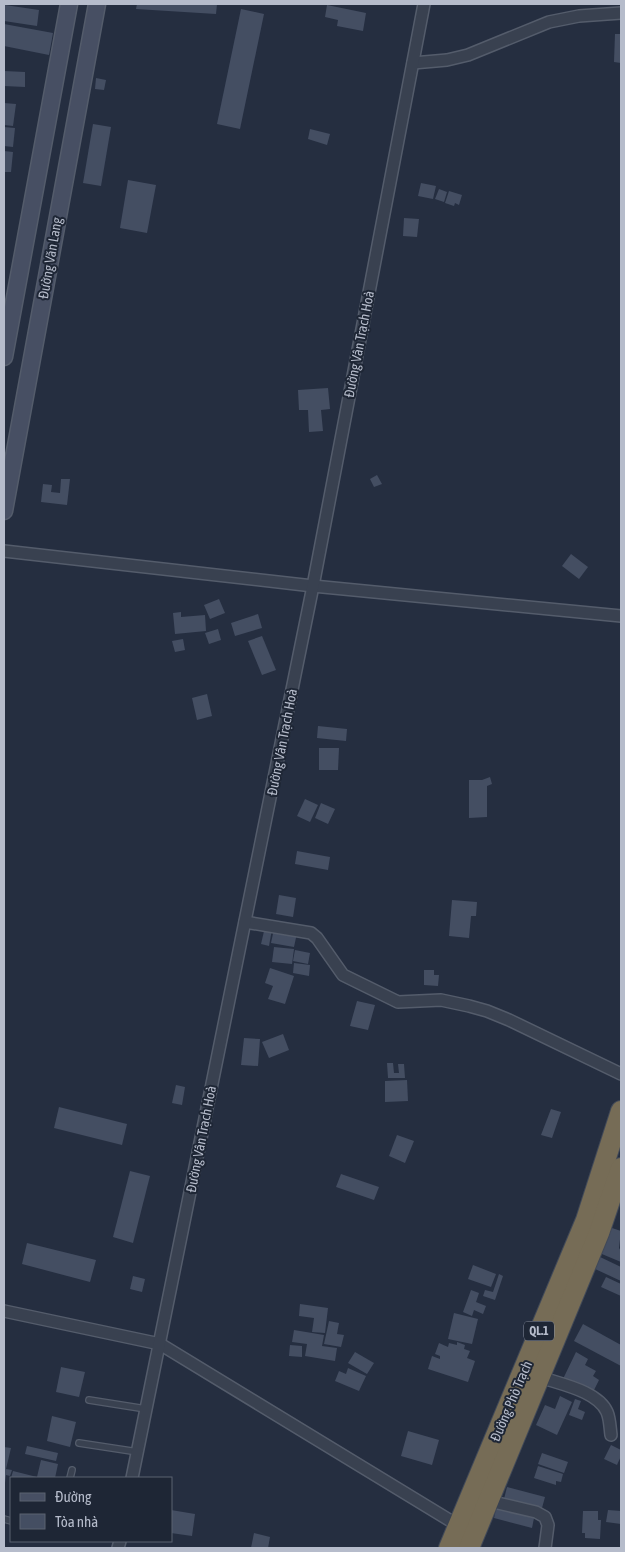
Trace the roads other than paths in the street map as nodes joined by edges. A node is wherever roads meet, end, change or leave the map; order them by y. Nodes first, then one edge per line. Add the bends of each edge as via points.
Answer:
1 (69, 4) edge
2 (96, 4) edge
3 (424, 4) edge
4 (621, 13) edge
5 (413, 63) junction
6 (4, 357) edge
7 (4, 511) edge
8 (4, 551) edge
9 (314, 586) junction
10 (621, 616) edge
11 (245, 922) junction
12 (621, 1074) edge
13 (621, 1111) edge
14 (621, 1168) edge
15 (4, 1311) edge
16 (160, 1344) junction
17 (540, 1377) junction
18 (89, 1400) dead end
19 (146, 1409) junction
20 (611, 1435) dead end
21 (79, 1443) dead end
22 (138, 1452) junction
23 (72, 1470) dead end
24 (70, 1477) edge
25 (132, 1477) edge
26 (489, 1502) junction
27 (467, 1537) edge
28 (449, 1548) edge
29 (545, 1548) edge

1 - 6 street, Đường Văn Lang
2 - 7 street, Đường Văn Lang
3 - 5 street, Đường Vân Trạch Hoà
4 - 5 street via 549,22 468,55
5 - 9 street, Đường Vân Trạch Hoà
8 - 9 street
9 - 10 street
9 - 11 street, Đường Vân Trạch Hoà
11 - 12 street via 311,933 343,975 398,1002 440,1000 487,1011
11 - 16 street, Đường Vân Trạch Hoà
13 - 27 highway, Đường Phò Trạch / QL.1 via 586,1220
14 - 17 highway, Đường Phò Trạch / QL.1 via 599,1233
15 - 16 street
16 - 19 street, Đường Vân Trạch Hoà
16 - 27 street
17 - 20 street via 578,1390 600,1402 608,1413
17 - 26 highway, Đường Phò Trạch / QL.1
18 - 19 lane
19 - 22 street, Đường Vân Trạch Hoà
21 - 22 lane
22 - 25 street, Đường Vân Trạch Hoà
23 - 24 lane
26 - 27 highway, Đường Phò Trạch / QL.1
26 - 29 street via 545,1516 548,1525
27 - 28 highway, Đường Phò Trạch / QL.1

